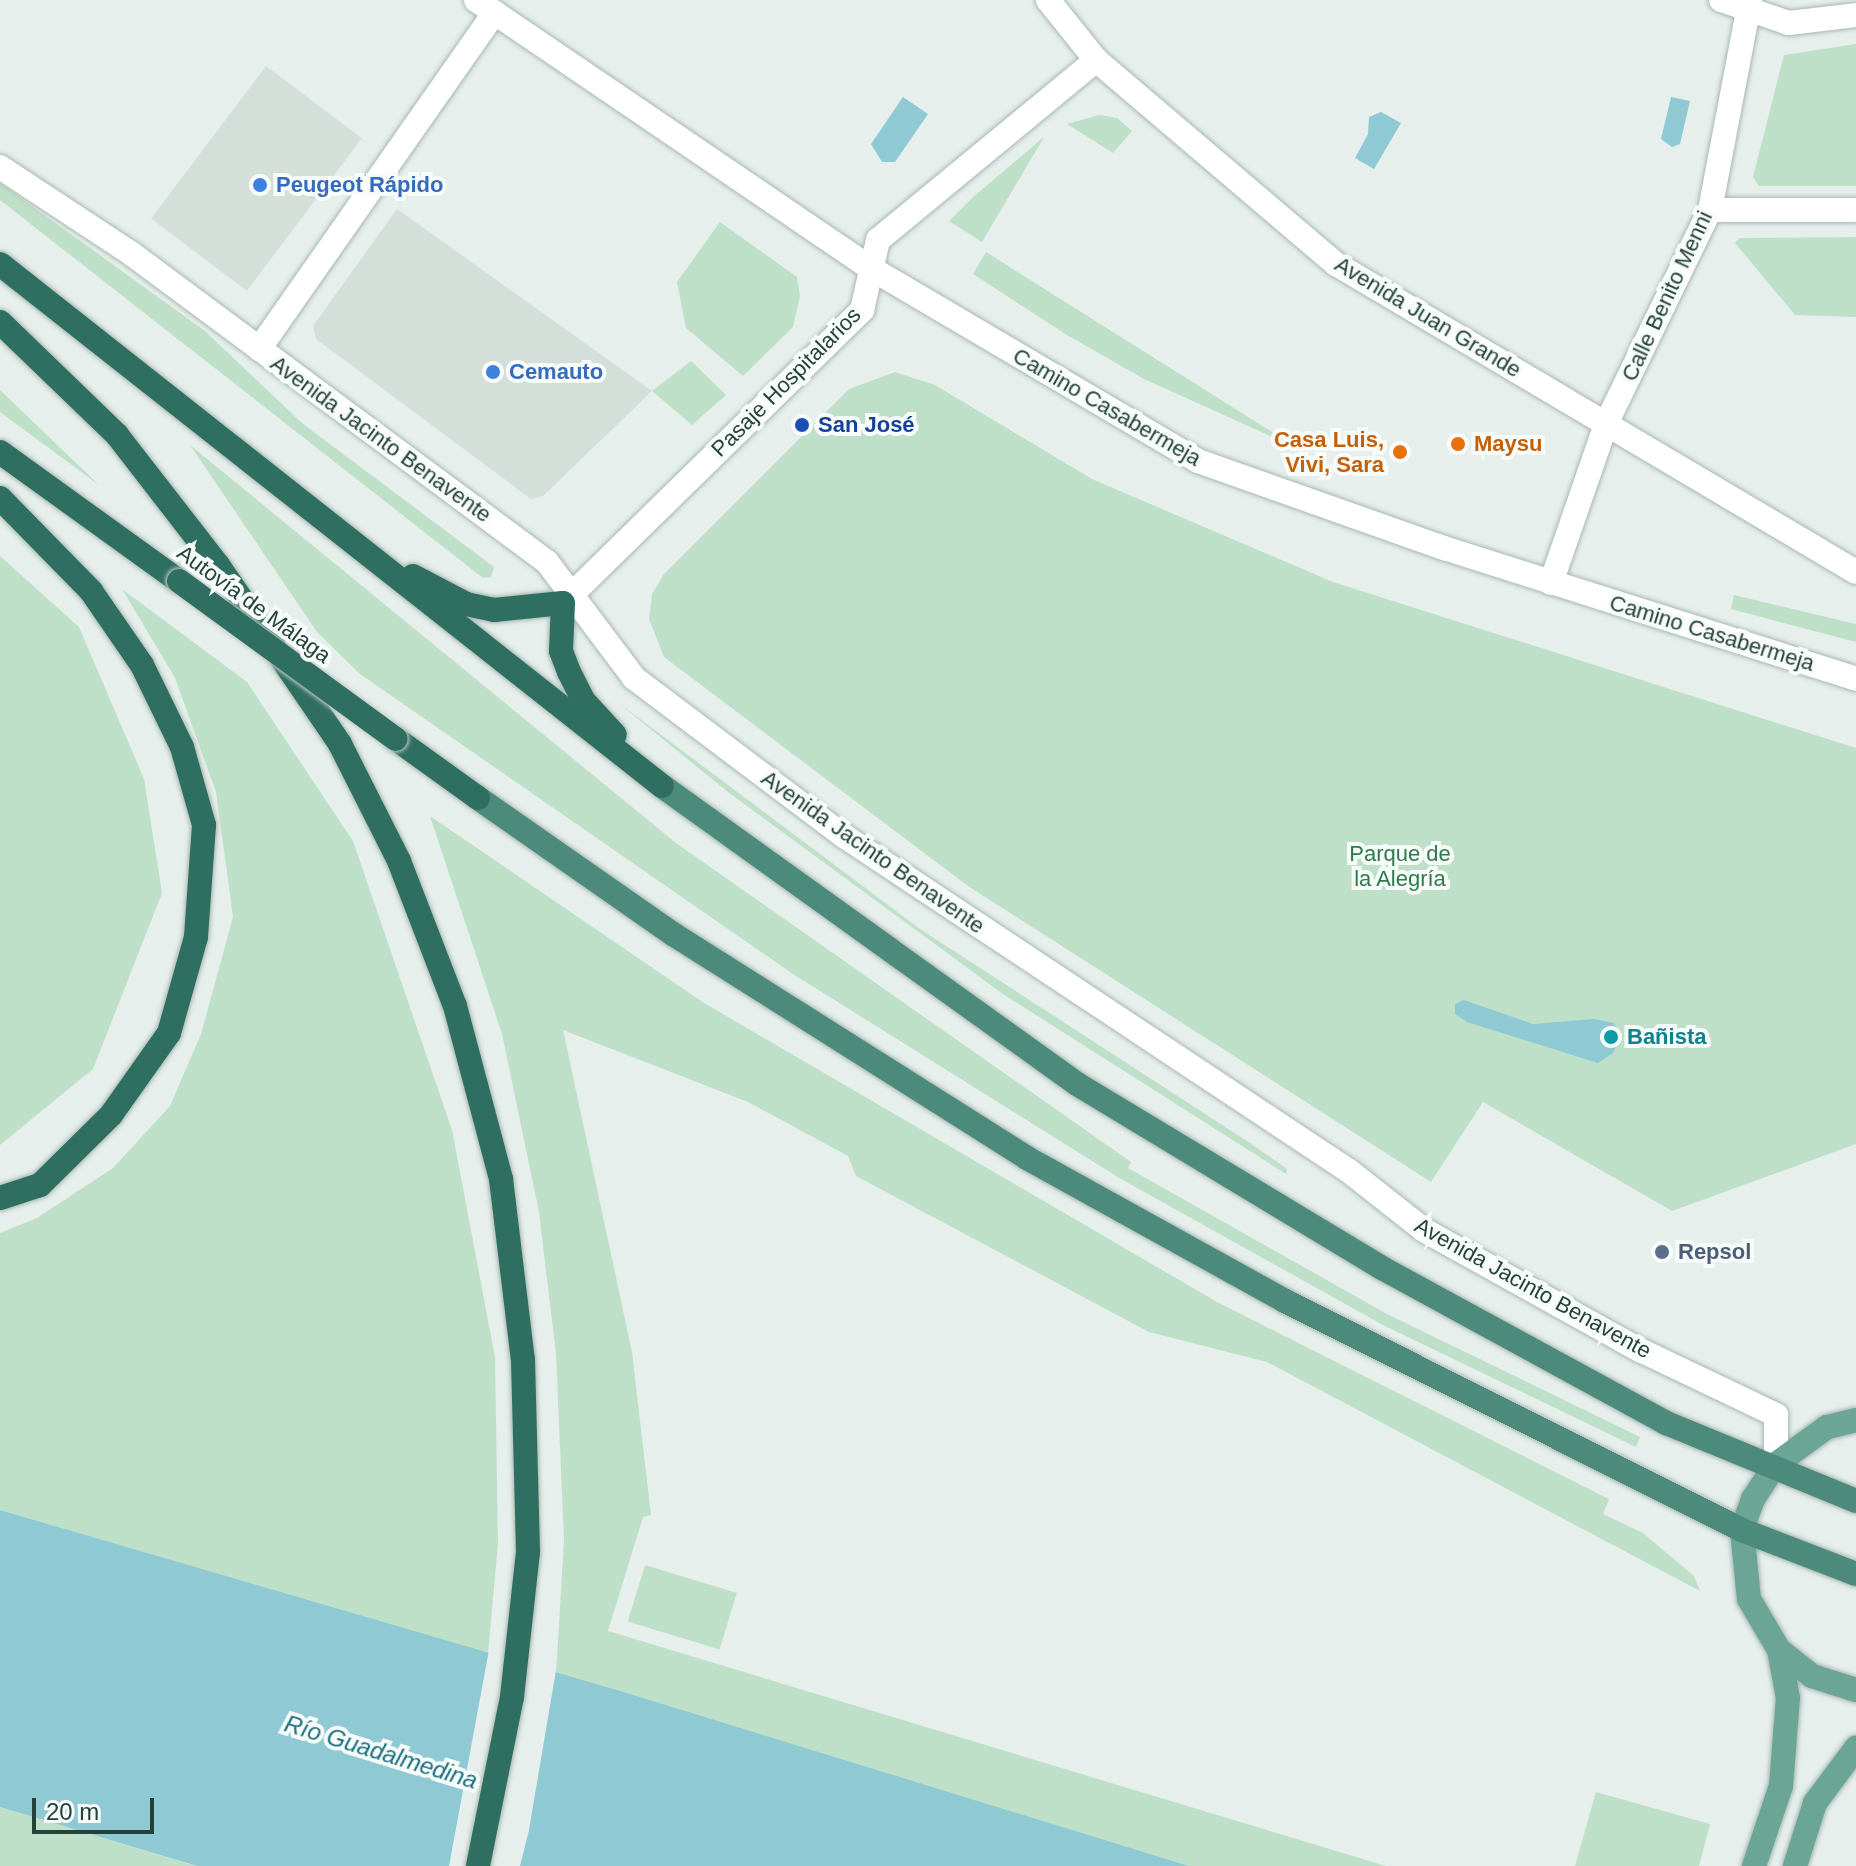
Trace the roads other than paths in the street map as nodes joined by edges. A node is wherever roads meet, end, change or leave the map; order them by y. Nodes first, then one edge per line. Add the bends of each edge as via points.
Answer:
1 (1048, 0) edge
2 (1721, 0) edge
3 (1750, 5) edge
4 (485, 6) edge
5 (1856, 15) edge
6 (1096, 60) junction
7 (0, 167) edge
8 (1710, 210) junction
9 (1856, 210) edge
10 (0, 264) edge
11 (872, 269) junction
12 (0, 322) edge
13 (259, 349) junction
14 (1606, 424) junction
15 (0, 452) edge
16 (0, 498) edge
17 (341, 536) junction
18 (1856, 572) edge
19 (1551, 583) junction
20 (568, 599) junction
21 (1856, 679) edge
22 (662, 786) junction
23 (0, 1198) edge
24 (1856, 1420) edge
25 (1776, 1464) junction
26 (1856, 1501) edge
27 (1742, 1530) junction
28 (1856, 1574) edge
29 (1779, 1650) junction
30 (1856, 1690) edge
31 (1856, 1748) edge
32 (478, 1866) edge
33 (1754, 1866) edge
34 (1795, 1866) edge

1 - 6 street, Avenida Juan Grande
2 - 3 street
3 - 5 street via 1789,23
3 - 8 street, Calle Benito Menni
4 - 11 street, Camino Casabermeja
4 - 13 street
6 - 11 street, Pasaje Hospitalarios via 878,240
6 - 14 street, Avenida Juan Grande via 1336,264
7 - 13 street, Avenida Jacinto Benavente via 132,254
8 - 9 street
8 - 14 street, Calle Benito Menni
10 - 17 highway
11 - 19 street, Camino Casabermeja via 1198,461
11 - 20 street, Pasaje Hospitalarios via 862,310
12 - 32 highway via 117,435 218,565 340,744 399,861 455,1006 501,1179 523,1360 528,1552 512,1697
13 - 20 street, Avenida Jacinto Benavente via 547,562
14 - 18 street, Avenida Juan Grande
14 - 19 street, Calle Benito Menni
15 - 27 highway, Autovía de Málaga, bridge via 673,934 1027,1158 1285,1301
16 - 23 highway via 91,591 142,665 182,747 204,825 196,937 169,1033 111,1115 40,1185
17 - 20 highway via 466,604 494,610
17 - 22 highway
19 - 21 street, Camino Casabermeja
20 - 22 highway via 561,651 583,700
20 - 25 street, Avenida Jacinto Benavente via 634,678 856,845 1349,1171 1424,1230 1640,1350 1776,1415
22 - 25 highway via 1077,1084 1409,1283 1666,1423
24 - 25 main road via 1827,1427
25 - 26 highway
25 - 27 main road via 1753,1499
27 - 28 highway
27 - 29 main road via 1749,1599
29 - 30 main road via 1812,1676
29 - 33 main road via 1788,1698 1781,1786
31 - 34 main road via 1815,1803

